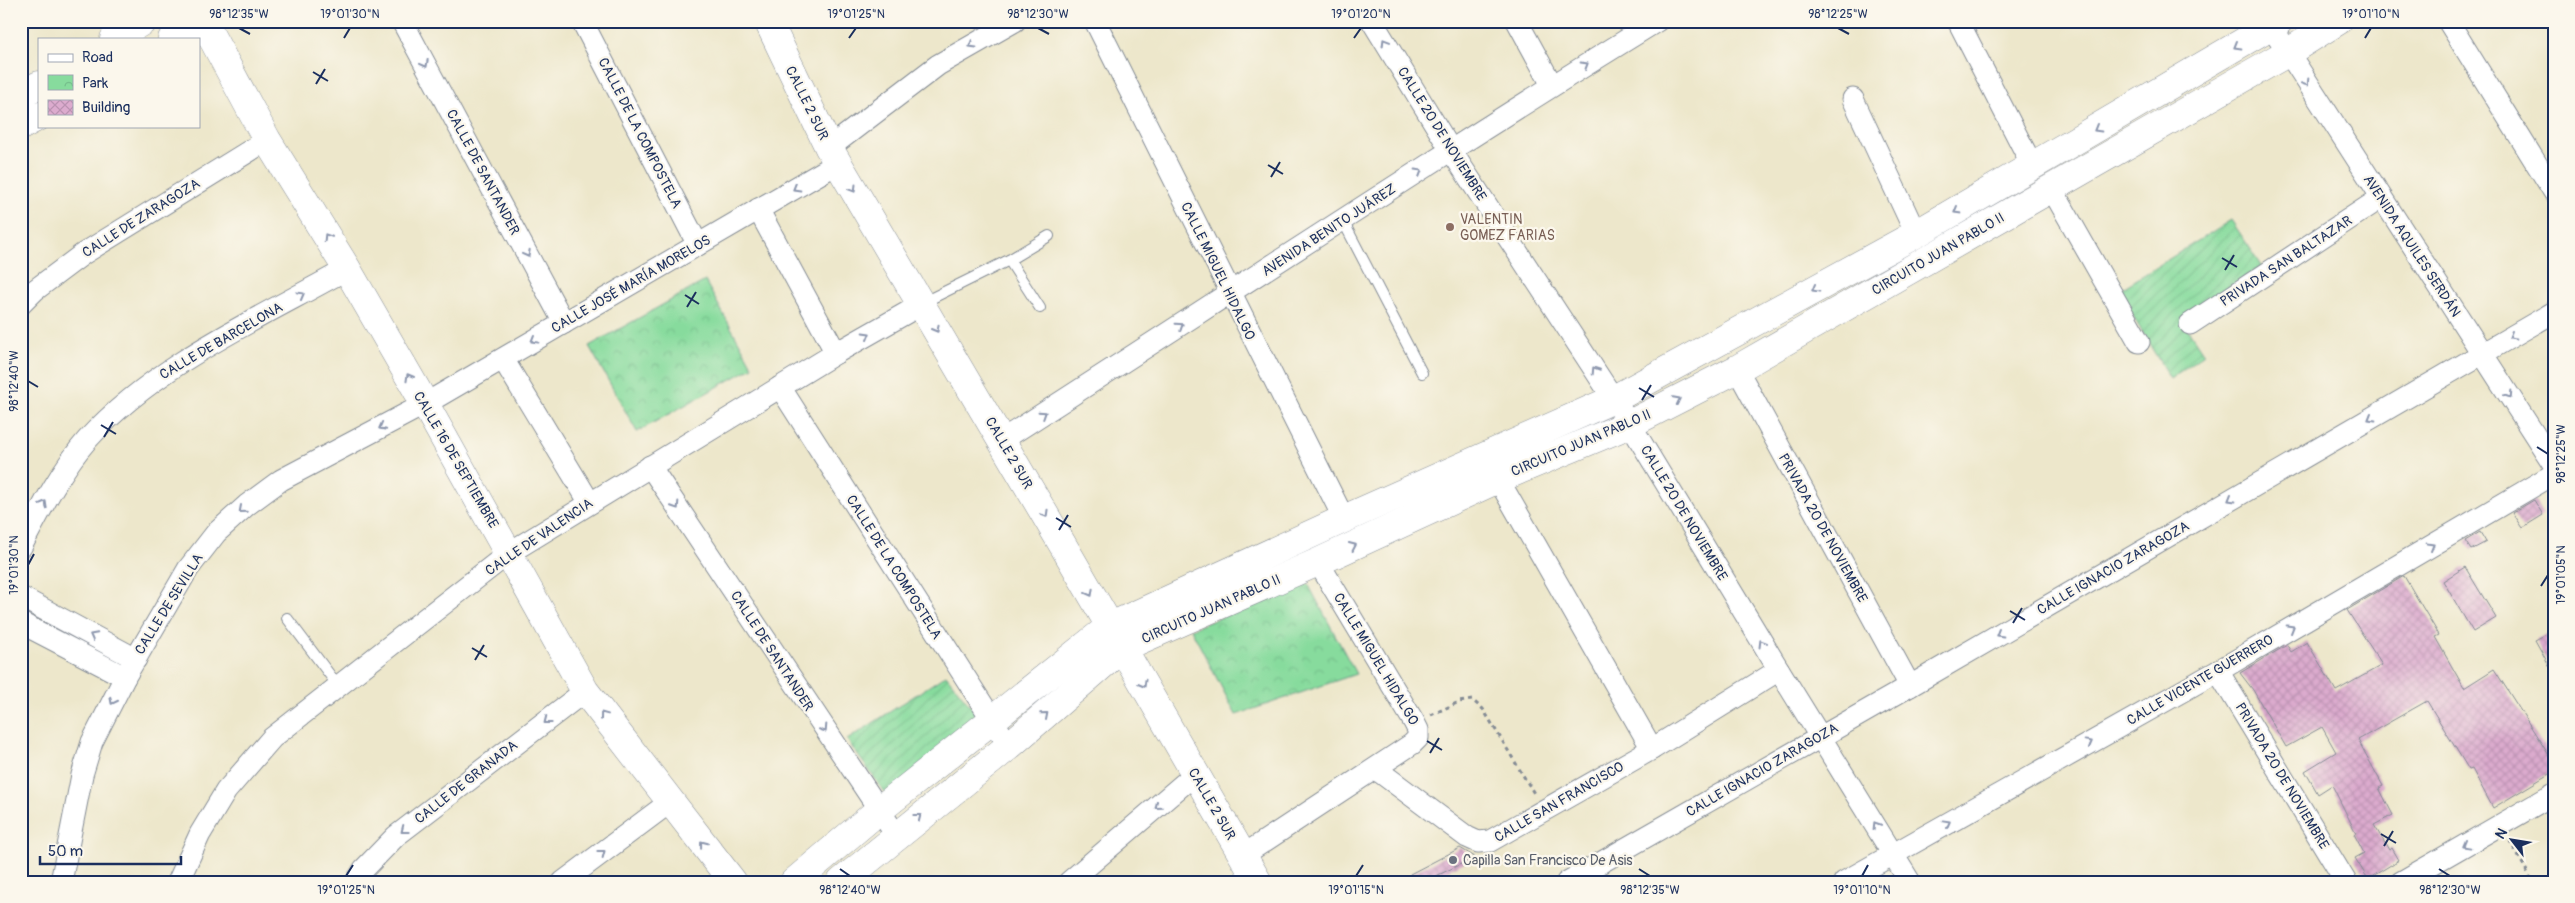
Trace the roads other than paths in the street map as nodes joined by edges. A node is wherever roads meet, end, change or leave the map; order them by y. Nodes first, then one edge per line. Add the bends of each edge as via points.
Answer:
1 (143, 21) edge
2 (202, 21) edge
3 (402, 21) edge
4 (582, 21) edge
5 (768, 21) edge
6 (1015, 21) edge
7 (1095, 21) edge
8 (1372, 21) edge
9 (1517, 21) edge
10 (1657, 21) edge
11 (1958, 21) edge
12 (2338, 21) edge
13 (2448, 21) edge
14 (2273, 23) edge
15 (116, 38) edge
16 (174, 38) edge
17 (2287, 54) junction
18 (1552, 85) junction
19 (38, 86) edge
20 (21, 95) edge
21 (1853, 99) dead end
22 (38, 117) edge
23 (21, 126) edge
24 (267, 140) junction
25 (1452, 152) junction
26 (833, 155) junction
27 (2033, 167) junction
28 (2052, 189) junction
29 (2554, 192) edge
30 (2382, 198) junction
31 (758, 210) junction
32 (1342, 219) junction
33 (1916, 234) junction
34 (1049, 236) dead end
35 (698, 245) junction
36 (1008, 260) junction
37 (347, 270) junction
38 (1230, 294) junction
39 (21, 304) edge
40 (922, 304) junction
41 (1040, 308) dead end
42 (2554, 312) edge
43 (564, 323) junction
44 (2190, 324) dead end
45 (2139, 342) dead end
46 (836, 353) junction
47 (2482, 353) junction
48 (503, 359) junction
49 (1737, 369) junction
50 (1422, 373) dead end
51 (780, 387) junction
52 (1614, 399) junction
53 (425, 404) junction
54 (1630, 424) junction
55 (1002, 440) junction
56 (2554, 465) edge
57 (650, 466) junction
58 (2554, 474) edge
59 (1498, 478) junction
60 (590, 502) junction
61 (1344, 519) junction
62 (21, 547) edge
63 (509, 553) junction
64 (1318, 562) junction
65 (21, 597) edge
66 (287, 618) dead end
67 (21, 623) edge
68 (1116, 638) junction
69 (136, 659) junction
70 (1779, 670) junction
71 (2218, 671) junction
72 (125, 677) junction
73 (338, 686) junction
74 (1910, 686) junction
75 (585, 691) junction
76 (993, 722) junction
77 (1820, 736) junction
78 (1008, 746) junction
79 (1652, 749) junction
80 (1376, 769) junction
81 (1195, 774) junction
82 (2554, 794) edge
83 (670, 802) junction
84 (878, 811) junction
85 (896, 835) junction
86 (1893, 853) junction
87 (1242, 856) junction
88 (61, 882) edge
89 (178, 882) edge
90 (356, 882) edge
91 (562, 882) edge
92 (733, 882) edge
93 (794, 882) edge
94 (840, 882) edge
95 (1069, 882) edge
96 (1258, 882) edge
97 (1566, 882) edge
98 (1844, 882) edge
99 (1910, 882) edge
100 (2346, 882) edge
101 (2401, 882) edge

1 - 15 main road
2 - 16 main road
2 - 24 main road, CALLE 16 DE SEPTIEMBRE
3 -> 43 street, CALLE DE SANTANDER
4 - 35 street, CALLE DE LA COMPOSTELA
5 - 26 main road, CALLE 2 SUR
6 -> 26 street, CALLE JOSÉ MARÍA MORELOS via 938,65
7 - 38 street, CALLE MIGUEL HIDALGO
25 -> 8 street, CALLE 20 DE NOVIEMBRE
9 - 18 street
18 -> 10 street, AVENIDA BENITO JUÁREZ
11 - 27 street
12 - 17 main road, CIRCUITO JUAN PABLO II
13 - 29 street
14 - 17 street, AVENIDA AQUILES SERDÁN
14 -> 27 main road, CIRCUITO JUAN PABLO II
17 - 28 main road, CIRCUITO JUAN PABLO II
17 -> 30 street, AVENIDA AQUILES SERDÁN
18 - 25 street, AVENIDA BENITO JUÁREZ
19 - 20 main road
21 - 33 street
22 - 23 main road
37 -> 24 main road, CALLE 16 DE SEPTIEMBRE
24 - 39 street, CALLE DE ZARAGOZA via 82,254
32 -> 25 street, AVENIDA BENITO JUÁREZ
52 -> 25 street, CALLE 20 DE NOVIEMBRE
26 -> 31 street, CALLE JOSÉ MARÍA MORELOS
26 -> 40 main road, CALLE 2 SUR
27 -> 33 main road, CIRCUITO JUAN PABLO II
28 - 45 street
28 - 49 main road, CIRCUITO JUAN PABLO II
30 - 44 street, PRIVADA SAN BALTAZAR
30 - 47 street, AVENIDA AQUILES SERDÁN
31 - 35 street, CALLE JOSÉ MARÍA MORELOS
31 - 46 street
32 - 38 street, AVENIDA BENITO JUÁREZ
32 - 50 lane
33 -> 52 main road, CIRCUITO JUAN PABLO II
34 - 36 lane
35 - 43 street, CALLE JOSÉ MARÍA MORELOS
36 - 40 lane
36 - 41 lane
53 -> 37 main road, CALLE 16 DE SEPTIEMBRE
62 -> 37 street, CALLE DE BARCELONA via 46,500 86,442 123,404 164,372
55 -> 38 street, AVENIDA BENITO JUÁREZ
38 - 61 street, CALLE MIGUEL HIDALGO
46 -> 40 street, CALLE DE VALENCIA
40 -> 55 main road, CALLE 2 SUR
42 -> 47 street, CALLE IGNACIO ZARAGOZA
43 -> 48 street, CALLE JOSÉ MARÍA MORELOS
46 - 51 street, CALLE DE VALENCIA
47 -> 56 street, AVENIDA AQUILES SERDÁN
47 -> 74 street, CALLE IGNACIO ZARAGOZA
48 - 53 street, CALLE JOSÉ MARÍA MORELOS
48 - 60 street
54 -> 49 main road, CIRCUITO JUAN PABLO II
49 - 74 street, PRIVADA 20 DE NOVIEMBRE
51 - 57 street, CALLE DE VALENCIA
51 - 76 street, CALLE DE LA COMPOSTELA
52 - 54 street, CALLE 20 DE NOVIEMBRE
52 - 61 main road, CIRCUITO JUAN PABLO II
53 - 63 main road, CALLE 16 DE SEPTIEMBRE
53 -> 69 street, CALLE DE SEVILLA via 281,480 247,505 216,533 188,568
54 - 59 main road, CIRCUITO JUAN PABLO II
70 -> 54 street, CALLE 20 DE NOVIEMBRE
55 -> 68 main road, CALLE 2 SUR
57 - 60 street, CALLE DE VALENCIA
57 -> 84 street, CALLE DE SANTANDER
71 -> 58 street, CALLE VICENTE GUERRERO via 2314,620
64 -> 59 main road, CIRCUITO JUAN PABLO II
59 - 79 street
60 - 63 street, CALLE DE VALENCIA
61 - 68 main road, CIRCUITO JUAN PABLO II
63 - 73 street, CALLE DE VALENCIA
63 - 75 main road, CALLE 16 DE SEPTIEMBRE
64 - 68 main road, CIRCUITO JUAN PABLO II
64 - 80 street, CALLE MIGUEL HIDALGO via 1418,730 1418,738 1412,744
69 -> 65 street
66 - 73 lane
67 - 72 street
68 - 76 main road, CIRCUITO JUAN PABLO II
78 -> 68 main road, CIRCUITO JUAN PABLO II
68 -> 81 main road, CALLE 2 SUR
69 - 72 street, CALLE DE SEVILLA
70 - 77 street, CALLE 20 DE NOVIEMBRE
70 - 79 street, CALLE SAN FRANCISCO
86 -> 71 street, CALLE VICENTE GUERRERO
71 - 100 street, PRIVADA 20 DE NOVIEMBRE
72 -> 88 street, CALLE DE SEVILLA via 92,742 82,775
73 - 89 street, CALLE DE VALENCIA via 272,738 226,791 200,834
74 - 77 street, CALLE IGNACIO ZARAGOZA
83 -> 75 main road, CALLE 16 DE SEPTIEMBRE
75 -> 90 street, CALLE DE GRANADA via 396,836
76 - 78 street, CALLE DE LA COMPOSTELA
76 - 84 main road, CIRCUITO JUAN PABLO II
86 -> 77 street, CALLE 20 DE NOVIEMBRE
77 - 97 street, CALLE IGNACIO ZARAGOZA
85 -> 78 main road, CIRCUITO JUAN PABLO II
79 - 80 street, CALLE SAN FRANCISCO via 1490,841 1478,842
80 - 87 street
81 - 87 main road, CALLE 2 SUR
81 -> 95 street
82 -> 101 street
91 -> 83 street
92 -> 83 main road, CALLE 16 DE SEPTIEMBRE
84 - 85 street, CALLE DE SANTANDER
84 - 93 main road, CIRCUITO JUAN PABLO II
85 - 94 main road, CIRCUITO JUAN PABLO II
86 - 98 street, CALLE VICENTE GUERRERO
86 - 99 street, CALLE 20 DE NOVIEMBRE
87 - 96 main road, CALLE 2 SUR

